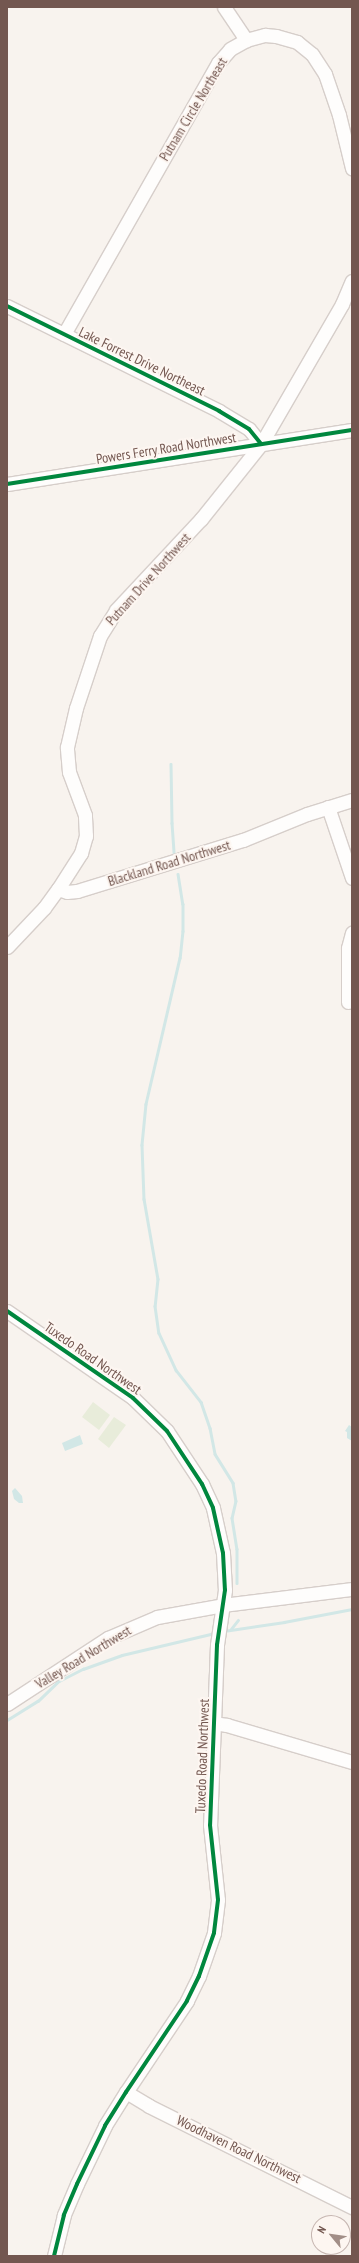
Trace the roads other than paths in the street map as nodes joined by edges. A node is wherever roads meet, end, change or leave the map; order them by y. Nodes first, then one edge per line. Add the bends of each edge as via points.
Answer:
1 (224, 7) edge
2 (246, 40) junction
3 (352, 168) edge
4 (352, 281) edge
5 (7, 306) edge
6 (64, 334) junction
7 (352, 430) edge
8 (261, 444) junction
9 (7, 484) edge
10 (352, 800) edge
11 (328, 807) junction
12 (352, 878) edge
13 (58, 889) junction
14 (352, 933) edge
15 (7, 947) edge
16 (348, 1002) dead end
17 (7, 1311) edge
18 (352, 1589) edge
19 (223, 1605) junction
20 (7, 1704) edge
21 (213, 1723) junction
22 (352, 1762) edge
23 (126, 2092) junction
24 (352, 2207) edge
25 (54, 2256) edge

1 - 2 street
2 - 3 street, Putnam Circle Northeast via 265,35 287,38 312,54 324,74 340,115
2 - 6 street, Putnam Circle Northeast via 230,49 218,63
4 - 8 street via 342,304
5 - 6 street, Lake Forrest Drive Northeast
6 - 8 street, Lake Forrest Drive Northeast via 219,411 249,429
7 - 8 street, Powers Ferry Road Northwest
8 - 9 street, Powers Ferry Road Northwest
8 - 13 street, Putnam Drive Northwest via 201,519 116,610 100,636 76,708 67,746 69,772 85,815 86,836 80,853
10 - 11 street, Blackland Road Northwest
11 - 12 street
11 - 13 street, Blackland Road Northwest via 243,840 77,891 67,892
13 - 15 street via 44,908
14 - 16 street via 348,948
17 - 19 street, Tuxedo Road Northwest via 133,1398 153,1415 171,1436 202,1484 213,1508 223,1553
18 - 19 street, Valley Road Northwest
19 - 20 street, Valley Road Northwest via 172,1613 108,1638
19 - 21 street, Tuxedo Road Northwest via 217,1645
21 - 22 street
21 - 23 street, Tuxedo Road Northwest via 210,1825 218,1900 214,1934 188,2001
23 - 24 street, Woodhaven Road Northwest via 149,2106
23 - 25 street, Tuxedo Road Northwest via 105,2126 76,2186 64,2215

